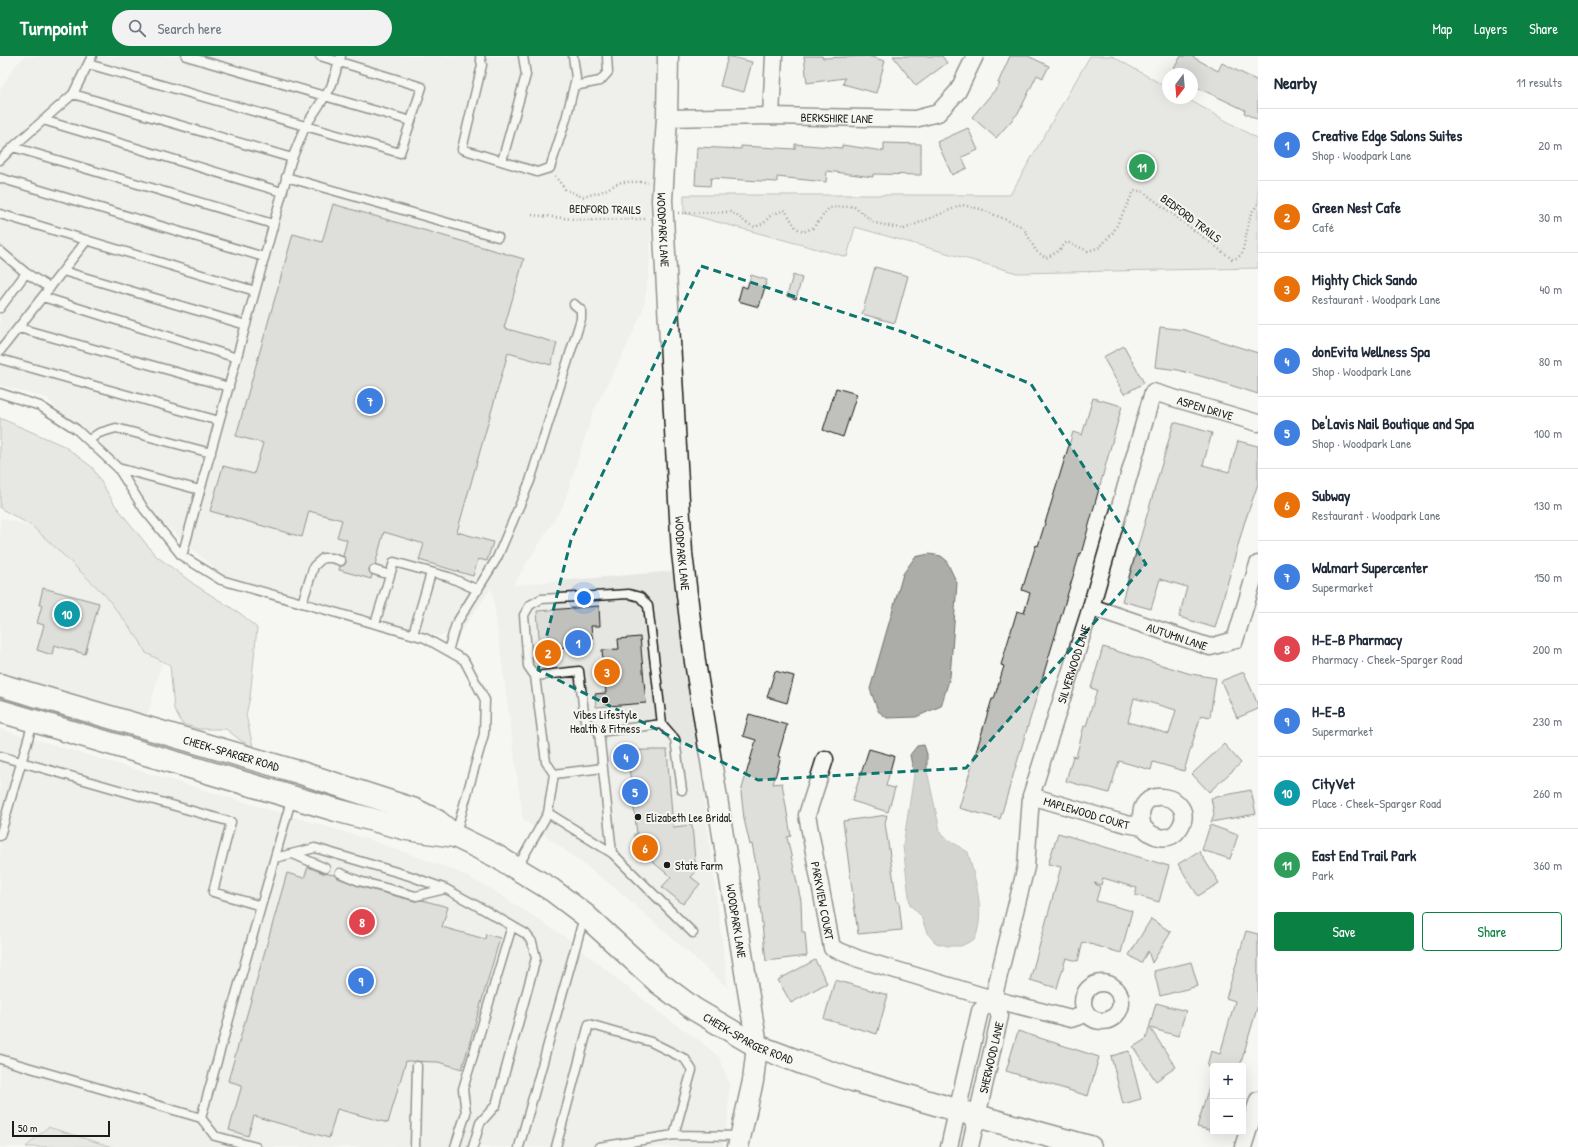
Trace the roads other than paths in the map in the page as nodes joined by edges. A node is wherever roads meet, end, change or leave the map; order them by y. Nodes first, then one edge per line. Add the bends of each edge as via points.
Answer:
1 (92, 56) edge
2 (186, 56) edge
3 (320, 56) edge
4 (480, 56) edge
5 (522, 56) edge
6 (573, 56) edge
7 (607, 56) edge
8 (668, 56) edge
9 (774, 56) edge
10 (975, 56) edge
11 (340, 59) edge
12 (88, 64) junction
13 (574, 86) junction
14 (73, 94) junction
15 (326, 96) junction
16 (770, 116) junction
17 (667, 118) junction
18 (43, 120) junction
19 (411, 121) junction
20 (305, 127) junction
21 (13, 147) junction
22 (292, 158) junction
23 (0, 160) edge
24 (502, 161) junction
25 (286, 177) junction
26 (0, 178) edge
27 (282, 192) junction
28 (0, 214) edge
29 (274, 224) junction
30 (498, 237) dead end
31 (87, 240) junction
32 (0, 251) edge
33 (264, 257) junction
34 (63, 271) junction
35 (26, 273) junction
36 (50, 288) junction
37 (255, 291) junction
38 (43, 297) junction
39 (574, 304) dead end
40 (0, 308) edge
41 (246, 325) junction
42 (19, 328) junction
43 (0, 351) edge
44 (237, 358) junction
45 (0, 359) edge
46 (229, 388) junction
47 (1153, 392) joint
48 (0, 393) edge
49 (220, 421) junction
50 (1258, 423) edge
51 (89, 440) junction
52 (210, 453) junction
53 (118, 468) junction
54 (200, 490) junction
55 (182, 556) junction
56 (341, 561) dead end
57 (1258, 564) edge
58 (374, 570) dead end
59 (431, 572) junction
60 (390, 575) junction
61 (478, 590) junction
62 (302, 603) junction
63 (1091, 607) junction
64 (375, 624) junction
65 (412, 634) junction
66 (448, 651) junction
67 (535, 676) junction
68 (0, 685) edge
69 (0, 711) edge
70 (33, 721) junction
71 (662, 724) junction
72 (156, 731) junction
73 (599, 732) junction
74 (150, 755) junction
75 (0, 756) edge
76 (825, 759) dead end
77 (21, 763) junction
78 (603, 768) junction
79 (298, 772) junction
80 (554, 774) junction
81 (682, 790) dead end
82 (1031, 796) junction
83 (292, 797) junction
84 (548, 813) junction
85 (1143, 827) dead end
86 (0, 836) edge
87 (455, 836) junction
88 (612, 853) junction
89 (294, 854) junction
90 (275, 858) junction
91 (325, 868) dead end
92 (517, 868) junction
93 (340, 873) dead end
94 (446, 889) junction
95 (261, 906) junction
96 (585, 915) junction
97 (512, 926) junction
98 (693, 933) dead end
99 (993, 999) junction
100 (1086, 1014) dead end
101 (758, 1046) junction
102 (0, 1059) edge
103 (417, 1066) dead end
104 (1258, 1100) edge
105 (967, 1113) junction
106 (201, 1118) junction
107 (674, 1135) junction
108 (739, 1141) edge
109 (256, 1147) edge
110 (415, 1147) edge
111 (455, 1147) edge
112 (473, 1147) edge
113 (519, 1147) edge
114 (556, 1147) edge
115 (599, 1147) edge
116 (949, 1147) edge
117 (970, 1147) edge
118 (1090, 1147) edge
119 (1243, 1147) edge

1 - 12 lane
2 - 15 lane
3 - 11 lane
4 - 24 lane via 482,65 462,149
5 - 24 lane via 526,75
6 - 13 lane via 576,78
7 - 13 lane via 608,72 600,81
8 - 17 street, WOODPARK LANE
9 - 16 street
10 - 16 street, BERKSHIRE LANE via 958,91 938,113 916,119
11 - 15 lane
11 - 19 lane via 422,87
12 - 14 lane
12 - 20 lane
13 - 24 lane via 550,168 537,172
14 - 18 lane
14 - 22 lane
15 - 19 lane
15 - 20 lane
16 - 17 street, BERKSHIRE LANE
17 - 101 street, WOODPARK LANE via 663,183 670,210 682,553 695,662
18 - 21 lane
18 - 27 lane
19 - 20 lane via 400,154
20 - 22 lane
21 - 23 lane
21 - 29 lane
22 - 25 lane
25 - 27 lane
25 - 30 lane
26 - 33 lane
27 - 29 lane
28 - 31 lane
29 - 33 lane
31 - 34 lane
31 - 37 lane
32 - 35 lane
33 - 37 lane
34 - 36 lane
34 - 41 lane
35 - 36 lane
35 - 40 lane
36 - 38 lane
37 - 41 lane
38 - 42 lane
38 - 44 lane
39 - 61 lane via 581,310 581,319 530,481 497,558
41 - 44 lane
42 - 43 lane
42 - 46 lane
44 - 46 lane
45 - 49 lane
46 - 49 lane
47 - 50 street, ASPEN DRIVE
47 - 63 street, SILVERWOOD LANE
48 - 51 lane via 40,406
49 - 52 lane
51 - 52 lane via 99,433 116,428
51 - 53 lane
52 - 54 lane
53 - 54 lane
53 - 55 lane via 144,509
54 - 55 lane
55 - 62 lane via 222,580
56 - 62 lane via 323,558 314,566
57 - 63 street, AUTUMN LANE via 1235,640 1210,647
58 - 60 lane
59 - 60 lane via 394,562
59 - 61 lane
59 - 65 lane
60 - 64 lane
61 - 66 lane via 456,624
62 - 64 lane
63 - 82 street, SILVERWOOD LANE
64 - 65 lane
65 - 66 lane
66 - 87 lane via 464,660 485,700 484,734
67 - 71 lane via 528,666 524,615 530,605 541,599 629,594 640,597 648,606
67 - 73 lane via 579,671 585,721
67 - 80 lane via 546,762
68 - 72 main road, CHEEK-SPARGER ROAD
69 - 70 main road, CHEEK-SPARGER ROAD
70 - 74 main road, CHEEK-SPARGER ROAD
70 - 77 lane
71 - 73 lane
71 - 81 lane via 675,739
72 - 74 main road
72 - 79 main road, CHEEK-SPARGER ROAD
73 - 78 lane
74 - 83 main road, CHEEK-SPARGER ROAD
75 - 77 lane
76 - 99 street, PARKVIEW COURT via 807,815 832,948 859,959
77 - 86 lane
77 - 95 lane via 231,822 213,892
78 - 80 lane
78 - 88 lane
79 - 83 main road
79 - 87 main road, CHEEK-SPARGER ROAD via 415,810 437,821
80 - 84 lane
82 - 85 street, MAPLEWOOD COURT
82 - 99 street, SILVERWOOD LANE via 1026,866
83 - 87 main road, CHEEK-SPARGER ROAD via 407,829
83 - 90 lane
84 - 88 lane
84 - 92 lane
87 - 92 main road, CHEEK-SPARGER ROAD
88 - 98 lane
89 - 90 lane
89 - 91 lane
89 - 94 lane via 315,848
90 - 95 lane
92 - 96 main road, CHEEK-SPARGER ROAD
93 - 94 lane via 359,881 416,896
94 - 97 lane
95 - 106 lane
96 - 101 main road, CHEEK-SPARGER ROAD via 659,983 694,1009
96 - 113 lane
97 - 111 lane via 463,1089 466,1113
97 - 112 lane via 526,934 532,942 536,958 496,1105 480,1123
99 - 100 street via 1071,1019
99 - 105 street, SHERWOOD LANE via 1000,1016
101 - 105 main road, CHEEK-SPARGER ROAD via 805,1064
101 - 108 street, WOODPARK LANE
102 - 106 lane
103 - 110 lane
104 - 119 street
105 - 116 street
105 - 117 street
105 - 118 main road, CHEEK-SPARGER ROAD
106 - 109 lane via 215,1136
107 - 108 lane
107 - 114 lane via 692,1070 685,1059 651,1042 590,1024
107 - 115 lane

